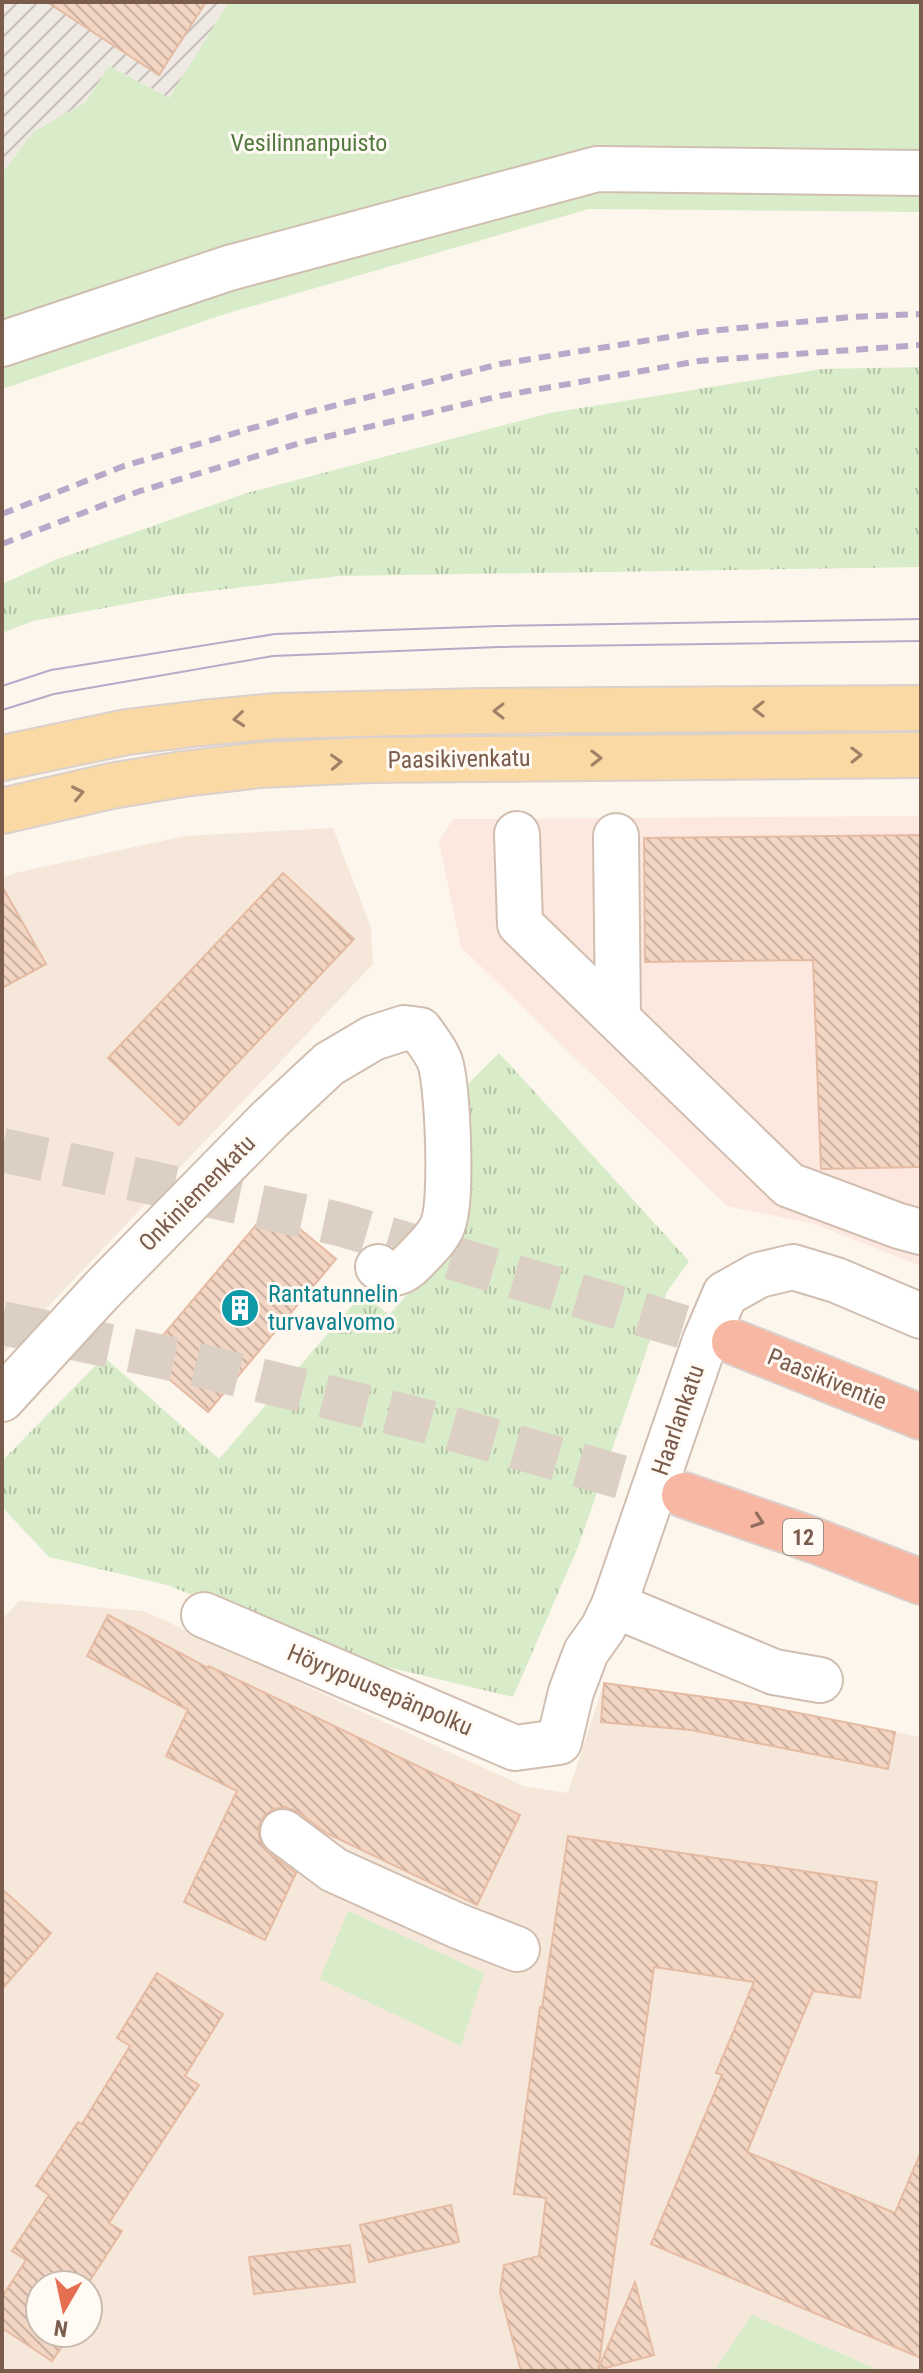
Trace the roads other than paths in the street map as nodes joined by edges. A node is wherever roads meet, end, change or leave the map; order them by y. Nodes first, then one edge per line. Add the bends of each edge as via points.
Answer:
1 (921, 173) edge
2 (2, 344) edge
3 (921, 708) edge
4 (921, 755) edge
5 (2, 758) edge
6 (2, 811) edge
7 (517, 834) dead end
8 (616, 836) dead end
9 (618, 1018) junction
10 (921, 1232) edge
11 (378, 1267) dead end
12 (921, 1316) edge
13 (734, 1342) tunnel mouth
14 (864, 1393) junction
15 (2, 1399) edge
16 (921, 1406) edge
17 (921, 1417) edge
18 (684, 1495) tunnel mouth
19 (921, 1582) edge
20 (614, 1605) junction
21 (204, 1615) dead end
22 (820, 1680) dead end
23 (559, 1742) joint
24 (283, 1832) dead end
25 (517, 1949) dead end

1 - 2 street via 597,169 229,268
3 -> 5 main road, Paasikivenkatu via 276,716 127,732
6 -> 4 main road, Paasikivenkatu via 111,786 260,765
7 - 9 street via 520,924
8 - 9 street
9 - 10 street via 789,1185
11 - 15 street, Onkiniemenkatu via 396,1274 408,1268 444,1223 445,1086 439,1058 420,1030 404,1028 373,1038 329,1064 101,1291
12 - 20 street, Haarlankatu via 793,1267 759,1275 725,1294
13 - 14 highway, Paasikiventie
14 - 16 highway
14 - 17 highway, Paasikiventie
18 -> 19 highway, 12
20 - 22 street via 774,1672
20 - 23 street, Haarlankatu via 586,1652
21 - 23 street, Höyrypuusepänpolku via 515,1748
24 - 25 street via 334,1870

